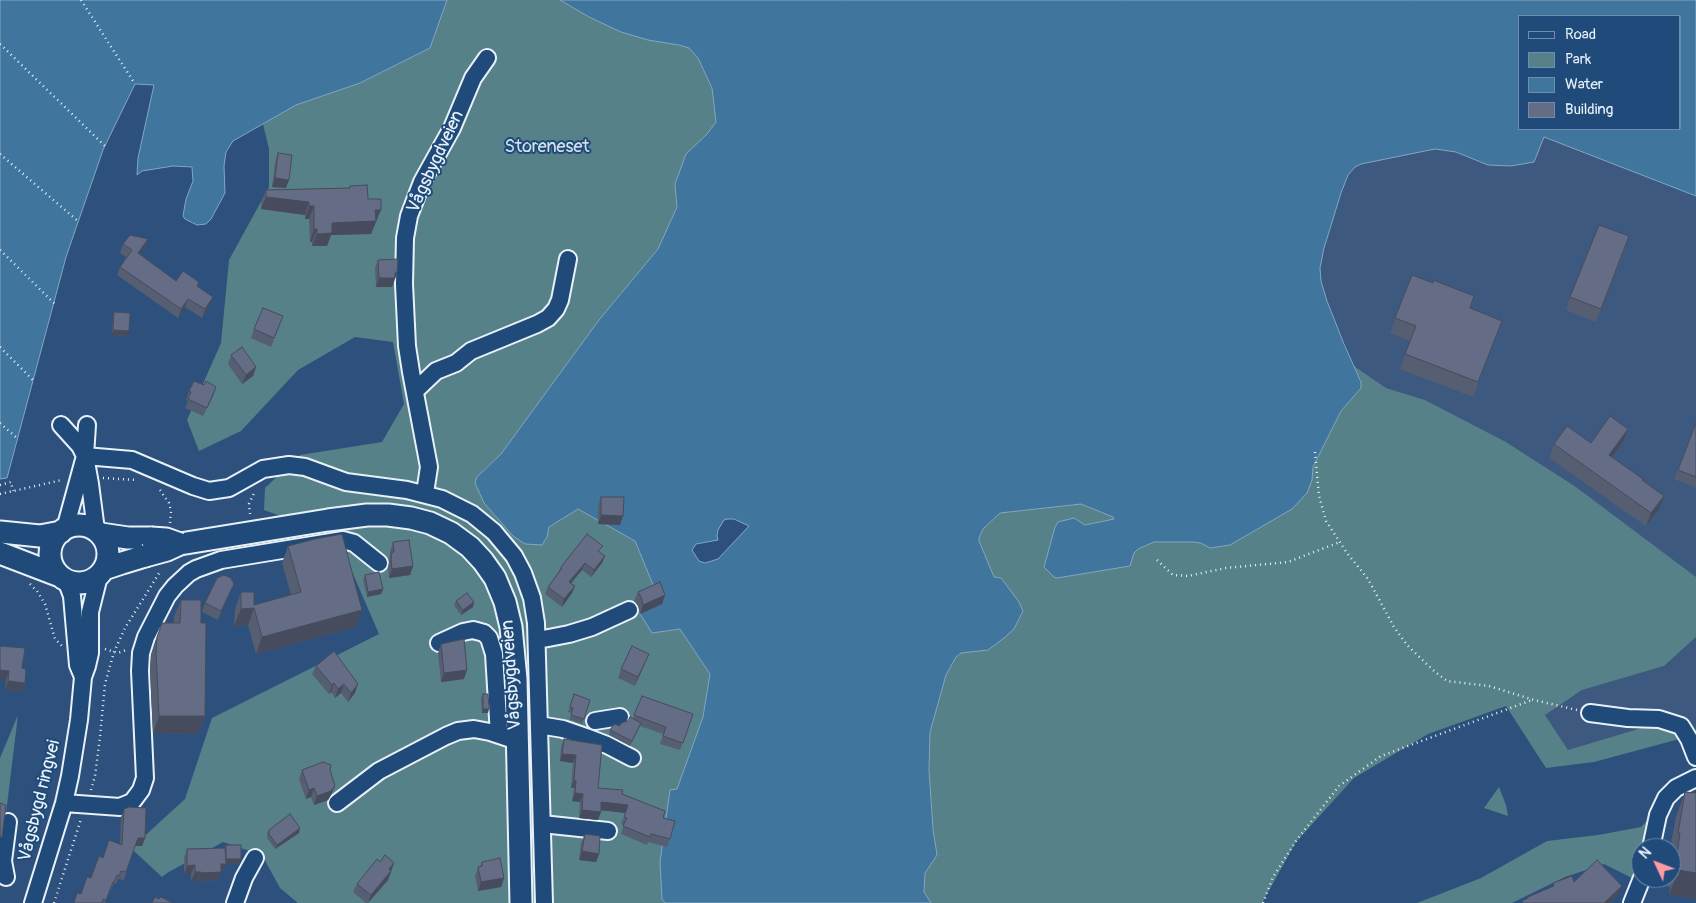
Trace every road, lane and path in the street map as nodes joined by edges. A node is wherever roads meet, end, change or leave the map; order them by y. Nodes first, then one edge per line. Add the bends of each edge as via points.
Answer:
1 (80, 0) edge
2 (0, 44) edge
3 (487, 58) dead end
4 (136, 84) dead end
5 (106, 147) dead end
6 (0, 154) edge
7 (79, 222) dead end
8 (0, 250) edge
9 (568, 259) dead end
10 (55, 304) dead end
11 (0, 347) edge
12 (34, 381) dead end
13 (415, 391) junction
14 (0, 423) edge
15 (62, 425) dead end
16 (87, 425) dead end
17 (18, 439) dead end
18 (1316, 452) dead end
19 (85, 456) junction
20 (254, 473) junction
21 (63, 479) dead end
22 (0, 485) edge
23 (13, 491) junction
24 (425, 493) junction
25 (0, 494) edge
26 (250, 515) dead end
27 (63, 530) junction
28 (0, 532) edge
29 (98, 532) junction
30 (343, 540) junction
31 (1340, 542) junction
32 (148, 547) junction
33 (0, 553) edge
34 (347, 558) edge
35 (1157, 560) dead end
36 (379, 563) dead end
37 (101, 573) junction
38 (63, 578) junction
39 (28, 582) dead end
40 (629, 610) dead end
41 (538, 640) junction
42 (438, 643) dead end
43 (67, 647) dead end
44 (114, 652) dead end
45 (83, 677) junction
46 (1534, 700) junction
47 (1590, 713) joint
48 (620, 717) dead end
49 (595, 721) dead end
50 (539, 725) junction
51 (508, 738) junction
52 (1696, 757) edge
53 (632, 758) dead end
54 (1696, 778) edge
55 (64, 803) junction
56 (338, 803) dead end
57 (86, 806) junction
58 (8, 822) dead end
59 (542, 824) junction
60 (608, 831) dead end
61 (1653, 838) edge
62 (255, 858) dead end
63 (6, 876) dead end
64 (1638, 888) edge
65 (33, 903) edge
66 (54, 903) edge
67 (235, 903) edge
68 (521, 903) edge
69 (544, 903) edge
70 (1263, 903) edge
71 (1632, 903) edge

1 - 4 path
2 - 5 path
3 - 13 street, Vågsbygdveien via 473,78 452,128 414,200 405,238 407,346
6 - 7 path
8 - 10 path
9 - 13 street via 560,300 548,318 436,371
11 - 12 path
13 - 24 street, Vågsbygdveien via 429,467
14 - 17 path
15 - 19 street
16 - 19 street
18 - 31 path via 1321,505 1326,521
19 - 20 street, Vågsbygdveien via 132,460 209,491 229,488
19 - 27 street
19 - 29 street
20 - 24 street, Vågsbygdveien via 274,466 297,466 346,482
20 - 26 path via 258,484 250,504
21 - 23 path
22 - 23 path via 11,482
23 - 25 path
24 - 41 street, Vågsbygdveien via 472,514 506,546 528,585
27 - 28 main road via 40,536
27 - 29 main road via 84,525
27 - 38 main road via 50,551 52,565
29 - 32 main road, Vågsbygdveien via 128,538
29 - 37 main road via 108,546
30 - 34 street
30 - 36 street via 354,543
30 - 57 street via 212,562 189,573 175,586 153,623 141,653 145,778 142,790 132,802 120,807
31 - 35 path via 1288,562 1226,568 1188,576 1173,575
31 - 46 path via 1368,579 1399,635 1442,678 1447,682 1489,686
32 - 37 main road, Vågsbygdveien
32 - 51 main road, Vågsbygdveien, bridge via 168,550 180,544 367,515 411,518 451,534 483,561 495,578 505,602 514,653
33 - 38 main road
37 - 38 main road via 85,583
37 - 45 street, Vågsbygd ringvei via 90,612 90,653
38 - 45 street, Vågsbygd ringvei via 72,596 78,665
39 - 43 path via 45,604 57,643
40 - 41 street via 592,627
41 - 50 street, Vågsbygdveien
42 - 51 street, Vågsbygdveien via 473,630 489,638
44 - 57 path via 105,684 94,776
45 - 55 street, Vågsbygd ringvei via 76,746
46 - 47 path
46 - 70 path via 1381,756 1339,786 1296,841 1273,877
47 - 52 street via 1660,719 1681,726
48 - 49 street
50 - 53 street, Vågsbygdveien via 571,731
50 - 59 street, Vågsbygdveien
51 - 56 street via 474,729 458,731 379,771
51 - 68 main road, Vågsbygdveien
54 - 61 street via 1676,788 1666,798
55 - 57 street
55 - 65 street, Vågsbygd ringvei
57 - 66 path
58 - 63 street via 3,861
59 - 60 street
59 - 69 street, Vågsbygdveien
62 - 67 street
64 - 71 street

